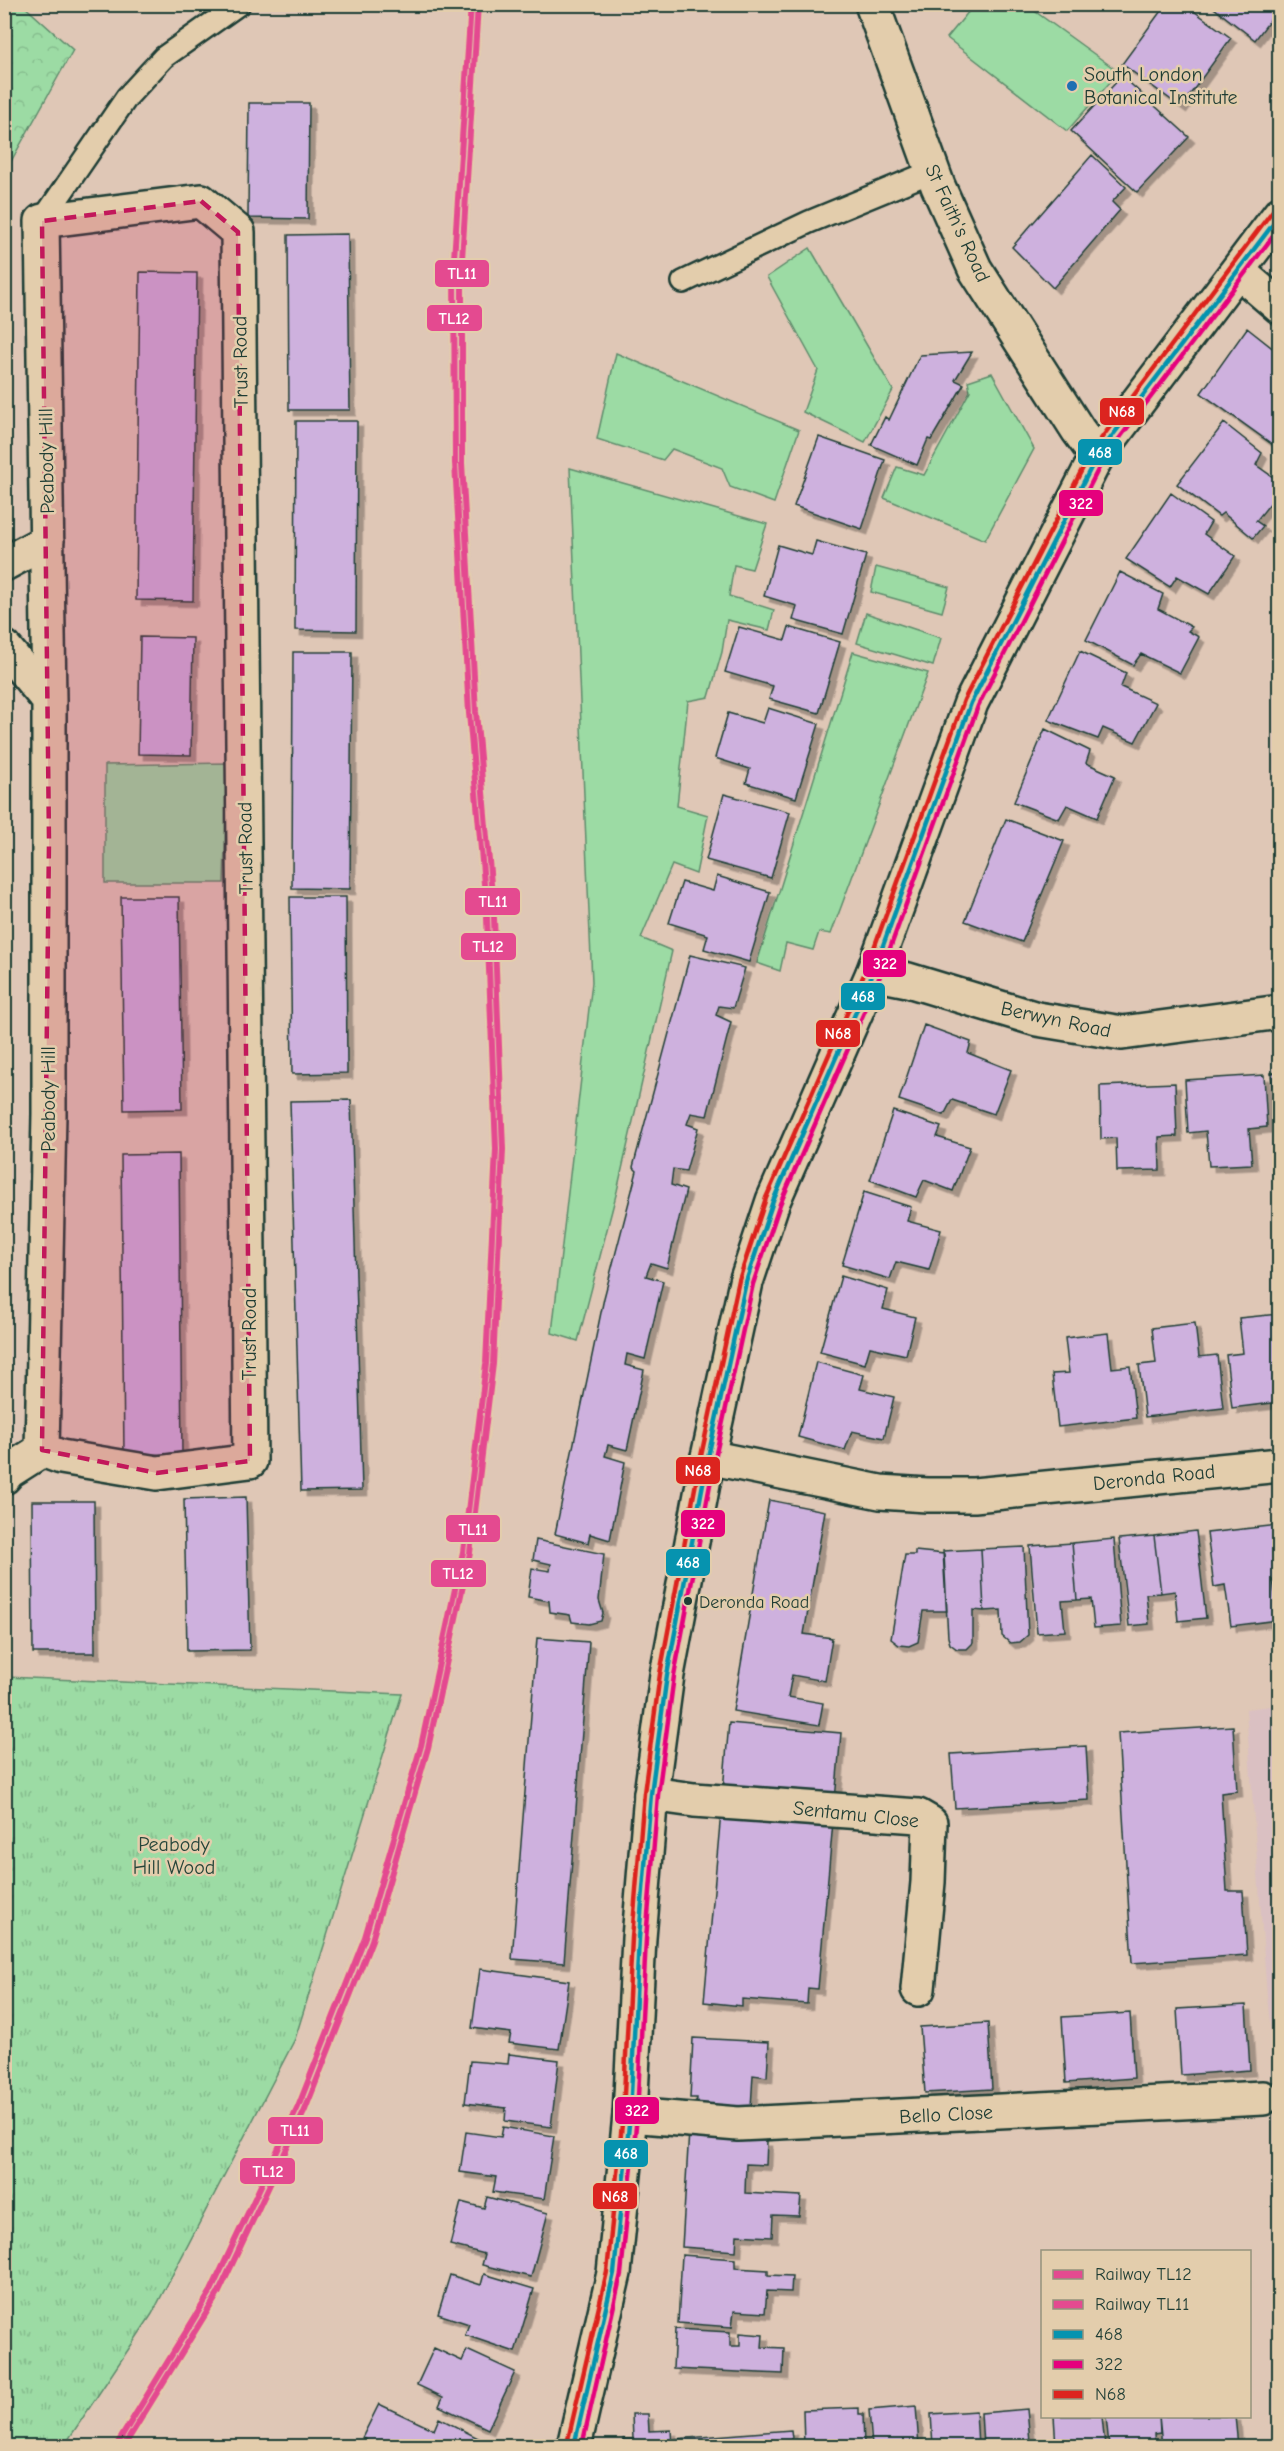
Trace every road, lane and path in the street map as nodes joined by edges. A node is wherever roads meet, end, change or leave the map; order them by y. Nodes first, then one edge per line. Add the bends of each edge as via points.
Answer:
1 (239, 4) edge
2 (872, 4) edge
3 (933, 171) junction
4 (1280, 214) edge
5 (42, 221) junction
6 (1238, 271) junction
7 (683, 282) dead end
8 (1280, 307) edge
9 (1097, 456) junction
10 (47, 541) junction
11 (4, 564) edge
12 (4, 647) edge
13 (49, 701) junction
14 (873, 973) junction
15 (1280, 1012) edge
16 (42, 1450) junction
17 (708, 1457) junction
18 (1280, 1465) edge
19 (4, 1477) edge
20 (651, 1794) junction
21 (918, 1989) dead end
22 (1263, 2098) dead end
23 (630, 2115) junction
24 (574, 2446) edge

1 - 5 lane via 164,57 127,97
2 - 3 street, St Faith's Road
3 - 7 lane via 808,222
3 - 9 street, St Faith's Road via 975,269
4 - 6 street
5 - 10 street, Peabody Hill
5 - 16 street, Trust Road via 201,201 238,232 250,1461 157,1473 61,1457
6 - 8 street
6 - 9 street
9 - 14 street via 970,703
10 - 11 street
10 - 13 street, Peabody Hill
12 - 13 street
13 - 16 street, Peabody Hill via 49,1114
14 - 15 street, Berwyn Road via 1037,1019 1122,1033
14 - 17 street via 772,1201 746,1282
16 - 19 street
17 - 18 street, Deronda Road via 880,1492 927,1495 974,1495
17 - 20 street via 667,1675
20 - 21 street, Sentamu Close via 918,1816 930,1822
20 - 23 street
22 - 23 street, Bello Close via 738,2124
23 - 24 street via 614,2273

